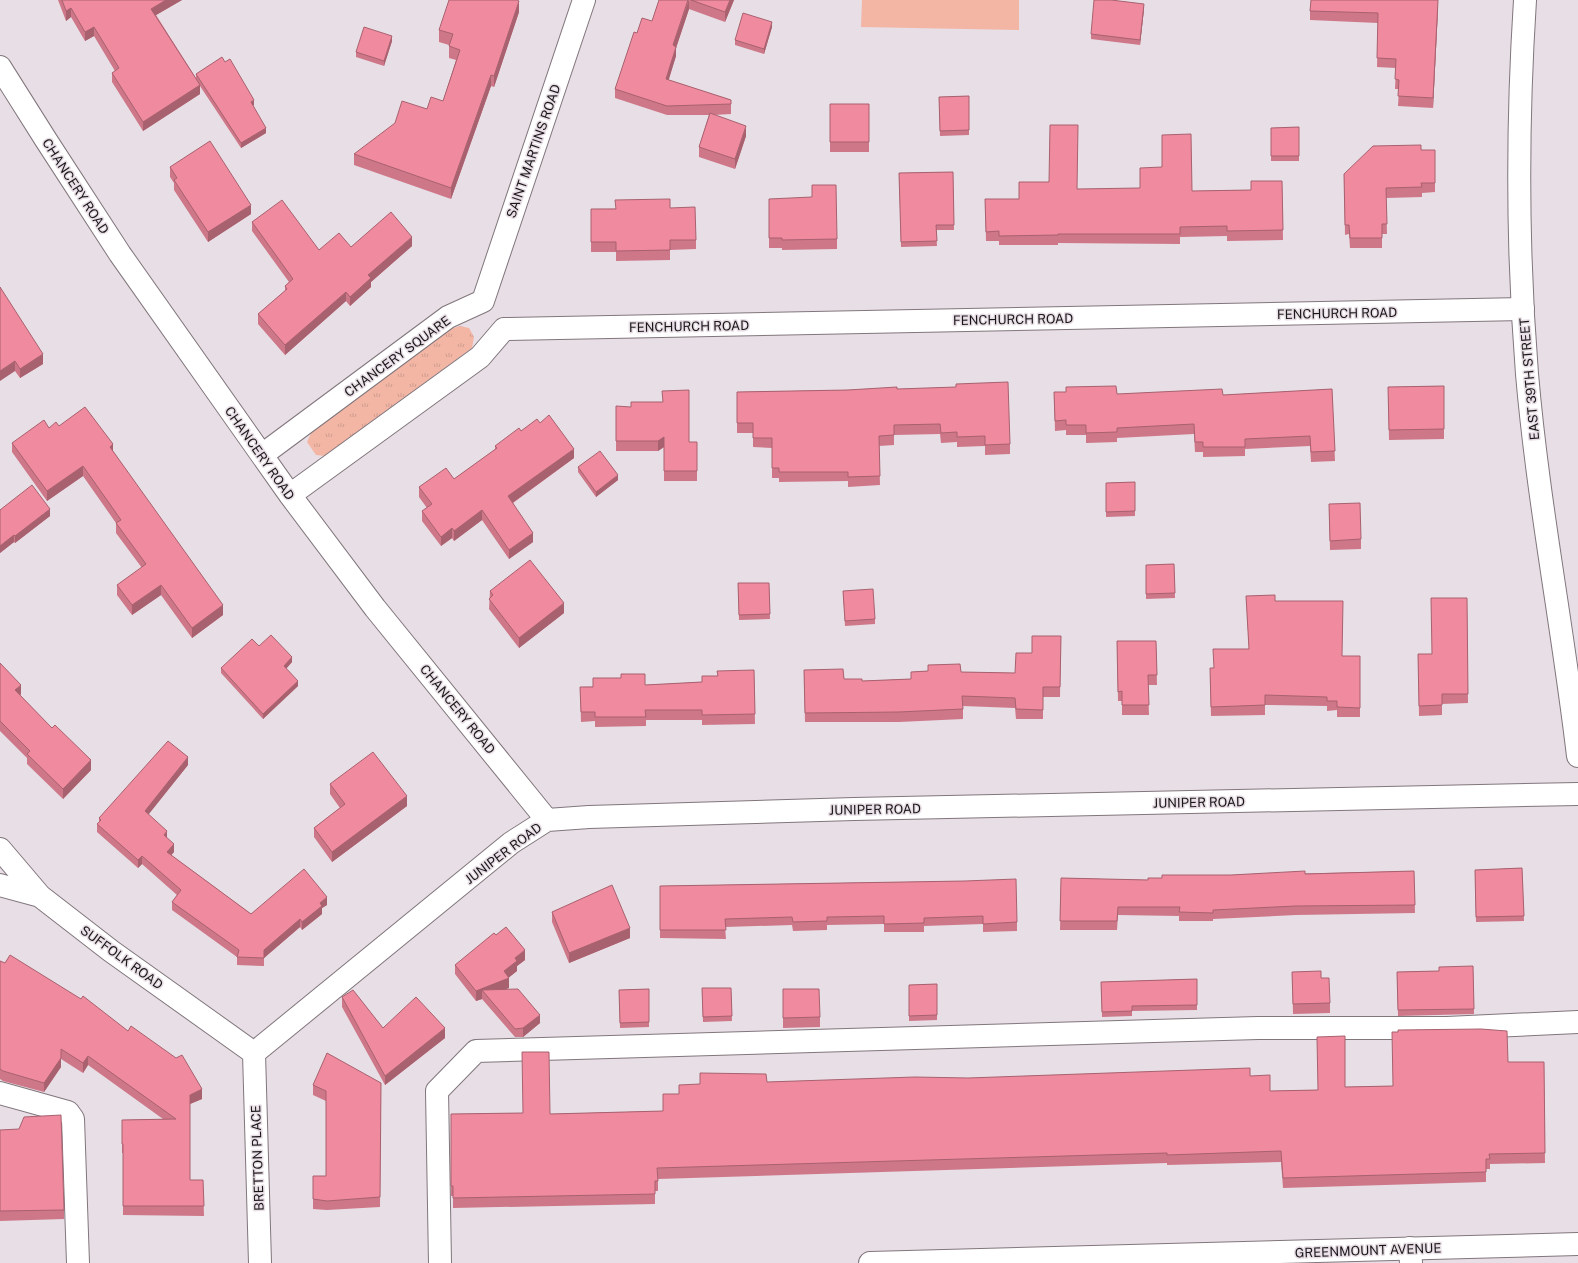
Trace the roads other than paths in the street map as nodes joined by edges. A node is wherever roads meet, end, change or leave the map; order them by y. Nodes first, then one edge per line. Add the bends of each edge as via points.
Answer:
1 (584, 0) edge
2 (1525, 0) edge
3 (0, 67) edge
4 (483, 301) junction
5 (1523, 309) junction
6 (504, 330) junction
7 (262, 455) junction
8 (290, 495) junction
9 (1578, 756) edge
10 (1578, 794) edge
11 (547, 820) junction
12 (0, 849) edge
13 (0, 885) edge
14 (40, 896) junction
15 (1578, 1022) edge
16 (254, 1053) junction
17 (0, 1093) edge
18 (1578, 1244) edge
19 (1410, 1256) edge
20 (1243, 1258) edge
21 (1094, 1260) edge
22 (927, 1262) edge
23 (78, 1263) edge
24 (260, 1263) edge
25 (440, 1263) edge
26 (870, 1263) edge

1 - 4 street, SAINT MARTINS ROAD
2 - 5 street, EAST 39TH STREET via 1520,98 1520,259
3 - 7 street, CHANCERY ROAD via 120,254
4 - 6 street
4 - 7 street, CHANCERY SQUARE via 448,317
5 - 6 street, FENCHURCH ROAD
5 - 9 street, EAST 39TH STREET via 1538,472
6 - 8 street via 480,357
7 - 8 street, CHANCERY ROAD
8 - 11 street, CHANCERY ROAD via 374,608
10 - 11 street, JUNIPER ROAD via 870,808
11 - 16 street, JUNIPER ROAD via 511,843
12 - 14 street, SUFFOLK ROAD
13 - 14 street
14 - 16 street, SUFFOLK ROAD via 111,951
15 - 25 street via 1447,1028 1234,1029 476,1051 437,1091
16 - 24 street, BRETTON PLACE
17 - 23 street via 68,1112 73,1119
18 - 19 street, GREENMOUNT AVENUE
19 - 20 street, GREENMOUNT AVENUE
20 - 21 street, GREENMOUNT AVENUE
21 - 22 street, GREENMOUNT AVENUE
22 - 26 street, GREENMOUNT AVENUE

